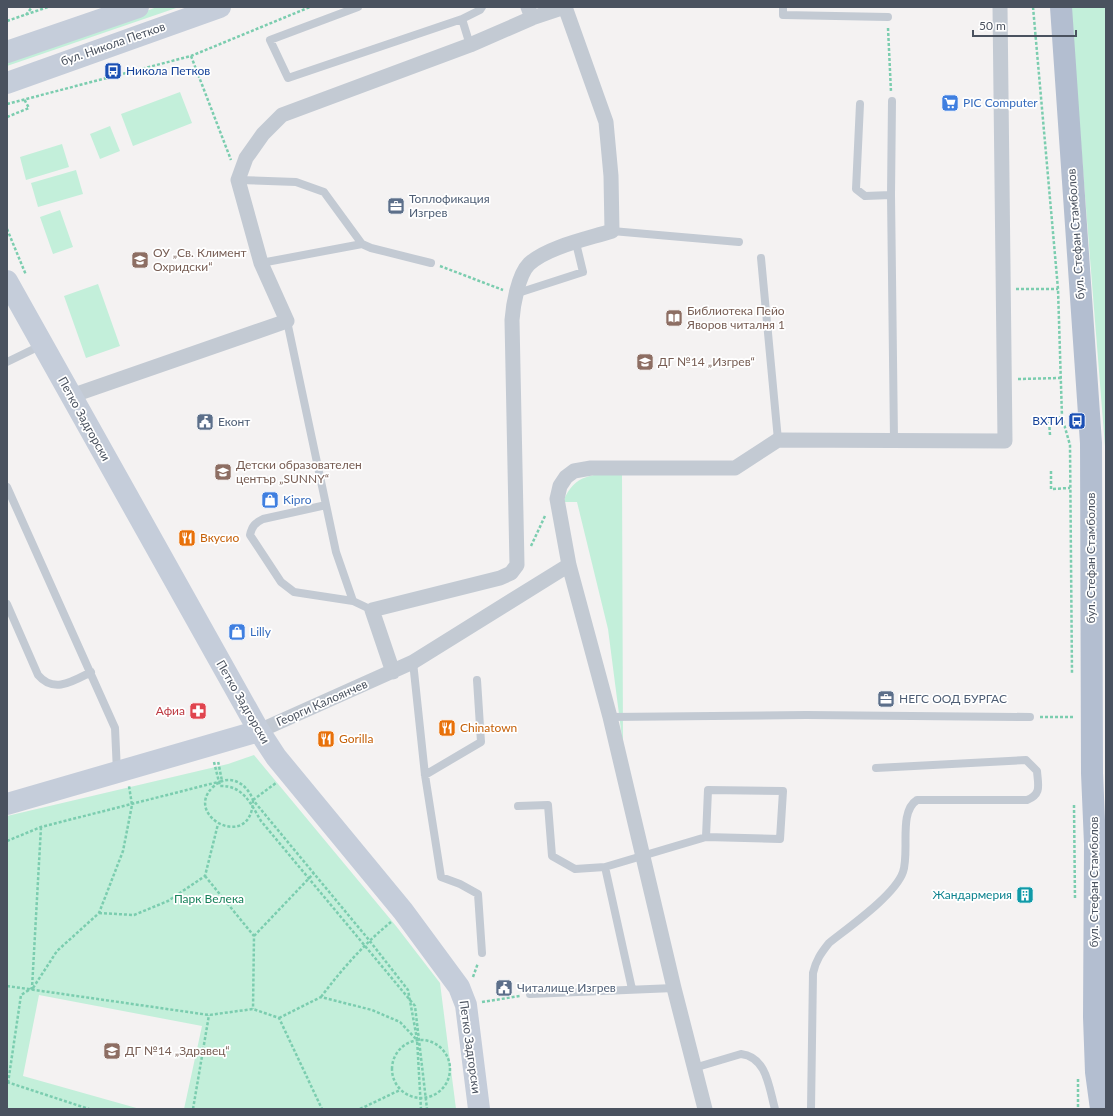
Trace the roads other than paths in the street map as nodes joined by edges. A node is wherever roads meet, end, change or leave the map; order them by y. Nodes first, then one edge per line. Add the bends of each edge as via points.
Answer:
1 (138, 7) edge
2 (220, 7) edge
3 (358, 7) edge
4 (482, 7) edge
5 (783, 7) edge
6 (1000, 7) edge
7 (1061, 7) edge
8 (530, 13) edge
9 (888, 17) road end
10 (462, 19) junction
11 (18, 45) edge
12 (470, 45) junction
13 (7, 52) edge
14 (7, 83) edge
15 (892, 101) road end
16 (860, 104) dead end
17 (238, 180) junction
18 (891, 195) junction
19 (612, 231) junction
20 (739, 242) dead end
21 (576, 243) junction
22 (362, 244) junction
23 (761, 258) dead end
24 (261, 263) junction
25 (431, 263) road end
26 (7, 281) edge
27 (515, 294) junction
28 (287, 320) junction
29 (42, 344) junction
30 (7, 362) edge
31 (71, 396) junction
32 (778, 440) junction
33 (894, 440) junction
34 (7, 487) edge
35 (326, 505) junction
36 (569, 565) junction
37 (354, 601) junction
38 (7, 604) edge
39 (372, 610) junction
40 (412, 662) junction
41 (91, 672) junction
42 (393, 672) junction
43 (477, 680) dead end
44 (610, 717) junction
45 (1030, 717) road end
46 (259, 731) junction
47 (876, 768) dead end
48 (122, 771) junction
49 (425, 774) junction
50 (7, 804) edge
51 (518, 806) dead end
52 (706, 837) junction
53 (1095, 844) junction
54 (643, 856) junction
55 (605, 867) junction
56 (1106, 901) edge
57 (482, 953) road end
58 (674, 988) junction
59 (632, 989) junction
60 (530, 994) road end
61 (694, 1068) junction
62 (1096, 1103) edge
63 (479, 1109) edge
64 (704, 1109) edge
65 (775, 1109) edge
66 (811, 1109) edge

1 - 11 street
2 - 14 street, бул. Никола Петков
3 - 10 lane via 270,40 288,78
4 - 10 lane
5 - 9 lane via 783,15
6 - 33 street via 1005,441
7 - 53 main road, бул. Стефан Стамболов via 1091,443 1092,765
8 - 12 street
8 - 19 street via 565,7 606,122 611,176
10 - 12 lane
11 - 13 street
12 - 17 street via 282,115 263,134 246,158
15 - 18 lane
16 - 18 lane via 856,189 865,196
17 - 22 lane via 296,182 324,192
17 - 24 street
18 - 33 lane
19 - 20 lane
19 - 21 street
21 - 27 street via 546,253 528,265
21 - 27 lane via 583,272
22 - 24 lane
22 - 25 lane
23 - 32 lane
24 - 28 street
26 - 29 street, Петко Задгорски
27 - 39 street via 512,320 517,566 511,573 500,578
28 - 31 street
28 - 35 lane
29 - 30 lane
29 - 31 street, Петко Задгорски
31 - 46 street, Петко Задгорски
32 - 33 street
32 - 36 street via 735,468 591,468 574,471 560,486 557,499
34 - 41 lane
35 - 37 lane via 336,552
35 - 37 lane via 263,519 251,528 250,535 287,588 294,592
36 - 40 street, Георги Калоянчев
36 - 44 street
37 - 39 lane
38 - 41 lane via 38,675 44,681 54,686 64,685
39 - 42 street
40 - 42 street, Георги Калоянчев
40 - 49 lane
41 - 48 lane via 115,728
42 - 46 street, Георги Калоянчев
43 - 49 lane via 481,742
44 - 45 lane
44 - 54 street
46 - 48 street, Георги Калоянчев
46 - 63 street, Петко Задгорски via 289,773 403,911 459,987 464,1000
47 - 66 lane via 1026,760 1038,771 1038,792 1035,797 1027,800 917,800 912,803 907,812 906,854 904,871 899,882 821,952 816,963 813,973
48 - 50 street, Георги Калоянчев
49 - 57 lane via 441,877 478,894
51 - 55 lane via 548,805 552,856 575,870
52 - 52 lane via 708,790 782,791 780,839
52 - 54 lane
53 - 56 main road
53 - 62 main road, бул. Стефан Стамболов via 1094,1017 1087,1075
54 - 55 lane
54 - 58 street
55 - 59 lane
58 - 59 lane
58 - 61 street
59 - 60 lane
61 - 64 street
61 - 65 lane via 748,1054 757,1059 762,1066

